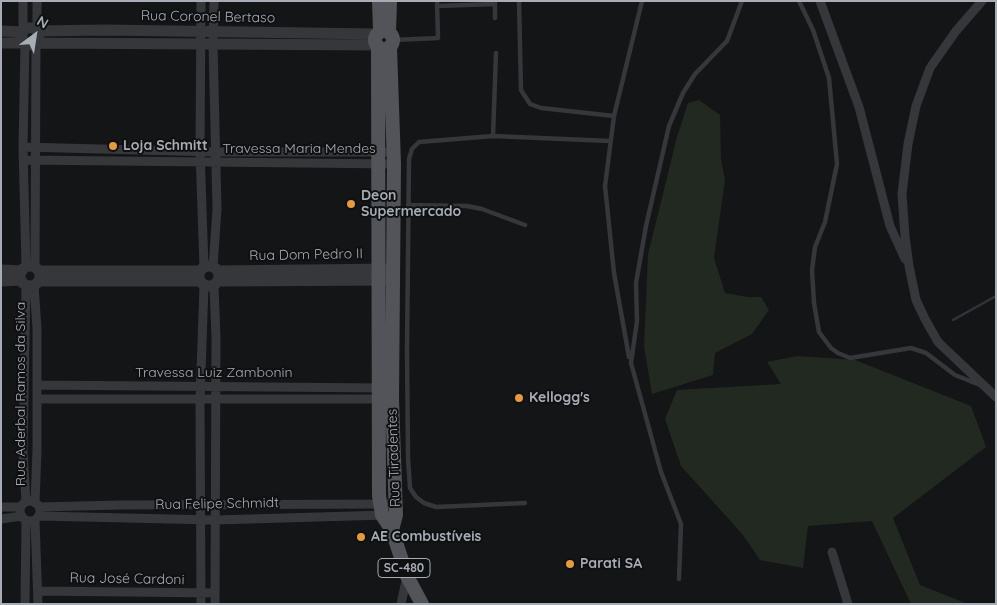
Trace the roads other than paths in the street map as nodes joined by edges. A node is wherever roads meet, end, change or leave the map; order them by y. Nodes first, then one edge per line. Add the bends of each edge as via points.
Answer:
1 (24, 1) edge
2 (37, 1) edge
3 (200, 1) edge
4 (214, 1) edge
5 (379, 1) edge
6 (390, 1) edge
7 (519, 1) edge
8 (642, 1) edge
9 (742, 1) edge
10 (799, 1) edge
11 (820, 1) edge
12 (982, 1) edge
13 (495, 2) edge
14 (437, 4) edge
15 (495, 18) dead end
16 (1, 31) edge
17 (200, 32) junction
18 (214, 32) junction
19 (105, 36) junction
20 (30, 37) junction
21 (295, 39) junction
22 (384, 39) junction
23 (1, 43) edge
24 (214, 44) junction
25 (200, 45) junction
26 (496, 53) dead end
27 (614, 116) junction
28 (493, 136) junction
29 (610, 141) junction
30 (24, 147) junction
31 (36, 148) junction
32 (200, 151) junction
33 (331, 151) junction
34 (215, 152) junction
35 (379, 157) junction
36 (394, 158) junction
37 (24, 160) junction
38 (36, 160) junction
39 (201, 162) junction
40 (333, 162) junction
41 (215, 163) junction
42 (408, 205) junction
43 (202, 209) junction
44 (216, 209) junction
45 (525, 225) dead end
46 (1, 270) edge
47 (386, 274) junction
48 (911, 274) junction
49 (30, 275) junction
50 (209, 276) junction
51 (1, 281) edge
52 (201, 338) junction
53 (216, 338) junction
54 (631, 363) junction
55 (37, 385) junction
56 (101, 385) junction
57 (201, 386) junction
58 (216, 387) junction
59 (321, 387) junction
60 (985, 387) junction
61 (386, 393) junction
62 (996, 397) edge
63 (37, 399) junction
64 (321, 399) junction
65 (102, 400) junction
66 (200, 400) junction
67 (216, 400) junction
68 (200, 443) junction
69 (215, 443) junction
70 (37, 450) junction
71 (23, 451) junction
72 (525, 503) dead end
73 (120, 504) junction
74 (264, 504) junction
75 (200, 505) junction
76 (214, 505) junction
77 (1, 507) edge
78 (388, 510) junction
79 (30, 511) junction
80 (264, 518) junction
81 (1, 519) edge
82 (120, 519) junction
83 (200, 519) junction
84 (215, 520) junction
85 (832, 552) dead end
86 (407, 576) junction
87 (679, 579) dead end
88 (38, 591) junction
89 (201, 593) junction
90 (215, 593) junction
91 (25, 604) edge
92 (38, 604) edge
93 (201, 604) edge
94 (215, 604) edge
95 (401, 604) edge
96 (422, 604) edge
97 (848, 604) edge

1 - 20 street, Rua Aderbal Ramos da Silva
2 - 20 street, Rua Aderbal Ramos da Silva
3 - 17 street
4 - 18 street
5 - 22 main road, Rua Tiradentes
6 - 22 main road, Rua Tiradentes
7 - 27 lane via 521,90 530,104
8 - 27 lane
9 - 54 lane via 727,41 695,74 669,126 636,283 637,321
10 - 60 lane via 813,30 829,78 837,164 812,270 819,332 831,348 850,358 911,348 926,353 955,376
11 - 48 street via 859,107 890,226
12 - 48 street via 930,68 916,106 902,194
13 - 14 lane
13 - 15 lane
14 - 22 lane, Rua Coronel Bertaso via 438,38
16 - 20 street, Rua Coronel Bertaso
17 - 18 street, Rua Coronel Bertaso
17 - 19 street, Rua Coronel Bertaso
17 - 25 street
18 - 21 street, Rua Coronel Bertaso
18 - 24 street
19 - 20 street, Rua Coronel Bertaso
19 - 25 street, Rua Coronel Bertaso
20 - 23 street, Rua Coronel Bertaso
20 - 30 street, Rua Aderbal Ramos da Silva
20 - 31 street, Rua Aderbal Ramos da Silva
21 - 22 street, Rua Coronel Bertaso
21 - 24 street, Rua Coronel Bertaso
22 - 35 main road, Rua Tiradentes
22 - 36 main road, Rua Tiradentes
24 - 25 street, Rua Coronel Bertaso
24 - 34 street
25 - 32 street
26 - 28 lane
27 - 29 lane
28 - 29 lane
28 - 42 lane via 420,142 412,149 409,159
29 - 54 lane via 605,186 614,273
30 - 31 street, Travessa Maria Mendes
30 - 37 street, Rua Aderbal Ramos da Silva
31 - 32 street, Travessa Maria Mendes
31 - 38 street, Rua Aderbal Ramos da Silva
32 - 34 street, Travessa Maria Mendes
32 - 39 street
33 - 34 street, Travessa Maria Mendes
33 - 35 street, Travessa Maria Mendes
33 - 40 street
34 - 41 street
35 - 36 street, Travessa Maria Mendes
35 - 40 street, Travessa Maria Mendes
35 - 47 main road, Rua Tiradentes
36 - 47 main road, Rua Tiradentes
37 - 38 street, Travessa Maria Mendes
37 - 49 street, Rua Aderbal Ramos da Silva
38 - 39 street, Travessa Maria Mendes
38 - 49 street, Rua Aderbal Ramos da Silva
39 - 41 street, Travessa Maria Mendes
39 - 43 street
40 - 41 street, Travessa Maria Mendes
41 - 44 street
42 - 45 lane via 466,206
42 - 72 lane via 410,488 424,503 436,506
43 - 44 street
43 - 50 street
44 - 50 street
46 - 49 street, Rua Dom Pedro II
47 - 50 street, Rua Dom Pedro II
47 - 61 main road, Rua Tiradentes
48 - 60 street via 916,300 938,342
49 - 50 street, Rua Dom Pedro II
49 - 51 street, Rua Dom Pedro II
49 - 55 street, Rua Aderbal Ramos da Silva
49 - 71 street, Rua Aderbal Ramos da Silva
50 - 52 street
50 - 53 street
52 - 53 street
52 - 57 street
53 - 58 street
54 - 87 lane via 661,472 680,524
55 - 56 street, Travessa Luiz Zambonin
55 - 63 street, Rua Aderbal Ramos da Silva
56 - 57 street, Travessa Luiz Zambonin
56 - 65 street
57 - 58 street, Travessa Luiz Zambonin
57 - 66 street
58 - 59 street, Travessa Luiz Zambonin
58 - 67 street
59 - 61 street, Travessa Luiz Zambonin
59 - 64 street
60 - 62 street
61 - 64 street, Travessa Luiz Zambonin
61 - 78 main road, Rua Tiradentes
63 - 65 street, Travessa Luiz Zambonin
63 - 70 street, Rua Aderbal Ramos da Silva
64 - 67 street, Travessa Luiz Zambonin
65 - 66 street, Travessa Luiz Zambonin
66 - 67 street, Travessa Luiz Zambonin
66 - 68 street
67 - 69 street
68 - 69 street
68 - 75 street
69 - 76 street
70 - 71 street
70 - 79 street, Rua Aderbal Ramos da Silva
71 - 79 street, Rua Aderbal Ramos da Silva
73 - 75 street, Rua Felipe Schmidt
73 - 79 street, Rua Felipe Schmidt
73 - 82 street
74 - 76 street, Rua Felipe Schmidt
74 - 78 street, Rua Felipe Schmidt
74 - 80 street
75 - 76 street, Rua Felipe Schmidt
75 - 83 street
76 - 84 street
77 - 79 street, Rua Felipe Schmidt
78 - 80 street, Rua Felipe Schmidt
78 - 86 main road, Rua Tiradentes / SC-480
79 - 81 street, Rua Felipe Schmidt
79 - 82 street, Rua Felipe Schmidt
79 - 88 street, Rua Aderbal Ramos da Silva
79 - 91 street, Rua Aderbal Ramos da Silva
80 - 84 street, Rua Felipe Schmidt
82 - 83 street, Rua Felipe Schmidt
83 - 84 street, Rua Felipe Schmidt
83 - 89 street
84 - 90 street
85 - 97 street
86 - 95 street
86 - 96 main road, SC-480
88 - 89 street, Rua José Cardoni
88 - 92 street, Rua Aderbal Ramos da Silva
89 - 90 street, Rua José Cardoni
89 - 93 street
90 - 94 street

